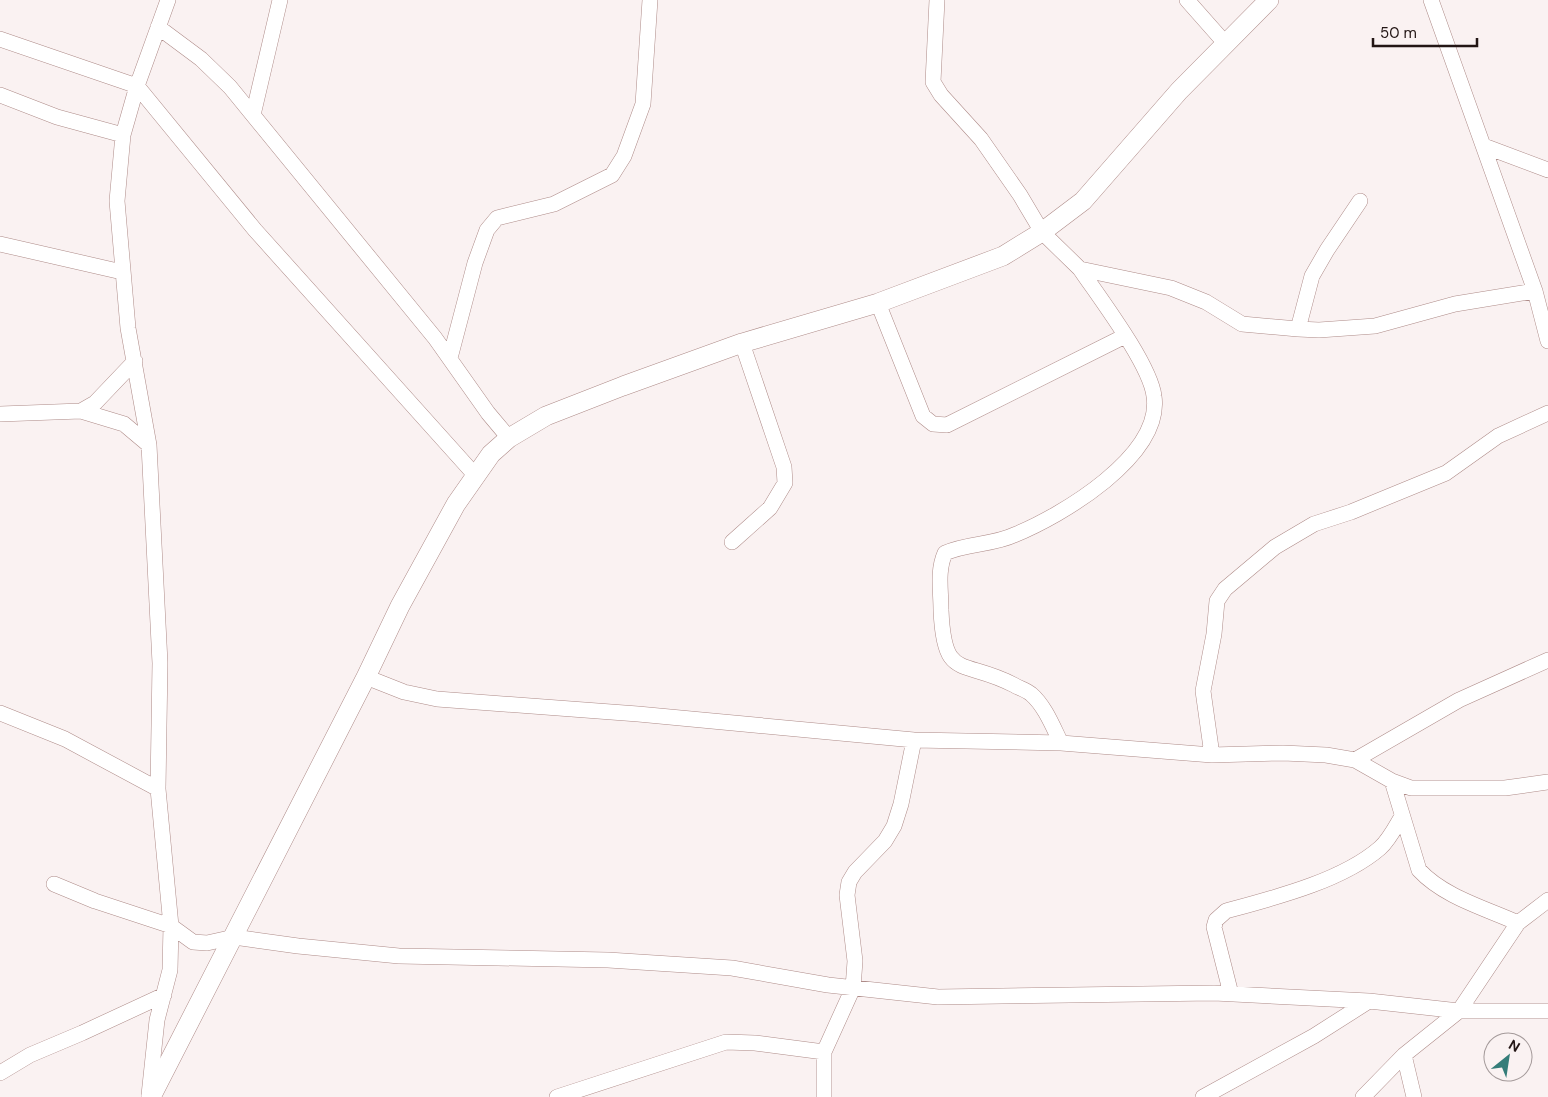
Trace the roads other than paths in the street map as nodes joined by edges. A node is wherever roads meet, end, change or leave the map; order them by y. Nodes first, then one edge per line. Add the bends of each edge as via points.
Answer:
1 (168, 0) edge
2 (280, 0) edge
3 (650, 0) edge
4 (937, 0) edge
5 (1187, 0) edge
6 (1269, 0) edge
7 (1431, 0) edge
8 (158, 27) junction
9 (0, 39) edge
10 (1225, 43) junction
11 (137, 86) junction
12 (0, 95) edge
13 (253, 115) junction
14 (123, 135) junction
15 (1484, 146) junction
16 (1548, 170) edge
17 (1360, 201) dead end
18 (1042, 232) junction
19 (0, 244) edge
20 (1080, 268) junction
21 (122, 272) junction
22 (1535, 291) junction
23 (878, 303) junction
24 (1298, 329) junction
25 (1124, 336) junction
26 (1548, 341) edge
27 (742, 343) junction
28 (450, 358) junction
29 (135, 361) junction
30 (81, 411) junction
31 (1548, 413) edge
32 (0, 414) edge
33 (509, 438) junction
34 (149, 445) junction
35 (475, 475) junction
36 (732, 542) dead end
37 (1548, 660) edge
38 (366, 677) junction
39 (0, 713) edge
40 (914, 740) junction
41 (1061, 743) junction
42 (1212, 755) junction
43 (1354, 760) junction
44 (1392, 781) junction
45 (1548, 782) edge
46 (158, 789) junction
47 (1402, 816) junction
48 (54, 884) dead end
49 (1548, 900) edge
50 (1518, 923) junction
51 (171, 926) junction
52 (234, 937) junction
53 (853, 988) junction
54 (1231, 994) junction
55 (164, 995) junction
56 (1369, 1001) junction
57 (1459, 1010) junction
58 (1548, 1011) edge
59 (824, 1052) junction
60 (1404, 1055) junction
61 (0, 1073) edge
62 (150, 1097) edge
63 (557, 1097) edge
64 (824, 1097) edge
65 (1203, 1097) edge
66 (1363, 1097) edge
67 (1414, 1097) edge

1 - 8 street
2 - 13 street
3 - 28 street via 643,104 624,156 612,175 554,204 498,218 487,230
4 - 18 street via 933,82 981,140
5 - 10 street
6 - 10 street
7 - 15 street
8 - 11 street
8 - 13 street via 217,74
9 - 11 street
10 - 18 street via 1083,200
11 - 14 street
11 - 35 street via 255,230
12 - 14 street via 57,117
13 - 28 street
14 - 21 street via 117,201
15 - 16 street
15 - 22 street
17 - 24 street via 1312,276
18 - 20 street
18 - 23 street via 1003,256
19 - 21 street
20 - 24 street via 1171,288 1206,302 1242,324
20 - 25 street
21 - 29 street
22 - 24 street via 1455,304 1375,326
22 - 26 street
23 - 25 street via 923,416 932,424 947,425
23 - 27 street
25 - 41 street via 1147,375 1154,395 1153,417 1126,462 1069,508 1013,536 945,553 940,566 942,639 949,658 1031,694
27 - 33 street via 546,416
27 - 36 street via 784,467 785,483 770,508
28 - 33 street
29 - 30 street via 95,403
29 - 34 street
30 - 32 street
30 - 34 street via 124,424
31 - 42 street via 1498,436 1446,473 1314,524 1275,547 1225,589 1217,601 1203,691
33 - 35 street
34 - 46 street via 160,663
35 - 38 street via 428,555
37 - 43 street via 1459,700
38 - 40 street via 404,692 437,699
38 - 52 street
39 - 46 street via 65,739
40 - 41 street
40 - 53 street via 894,826 849,882 847,894 855,961
41 - 42 street
42 - 43 street via 1283,753
43 - 44 street
44 - 45 street via 1411,788 1447,789 1505,788
44 - 47 street
46 - 51 street
47 - 50 street via 1419,870 1429,881
47 - 54 street via 1382,846 1363,860 1286,895 1221,914 1214,928
48 - 51 street via 102,904
49 - 50 street
50 - 57 street
51 - 52 street via 193,942 208,943
51 - 55 street via 170,970
52 - 53 street via 399,956 608,960 732,968
52 - 62 street
53 - 54 street via 938,997
53 - 59 street
54 - 56 street
55 - 61 street via 30,1055
55 - 62 street via 157,1020
56 - 57 street
56 - 65 street via 1314,1036
57 - 58 street
57 - 60 street
59 - 63 street via 726,1042
59 - 64 street
60 - 66 street
60 - 67 street

